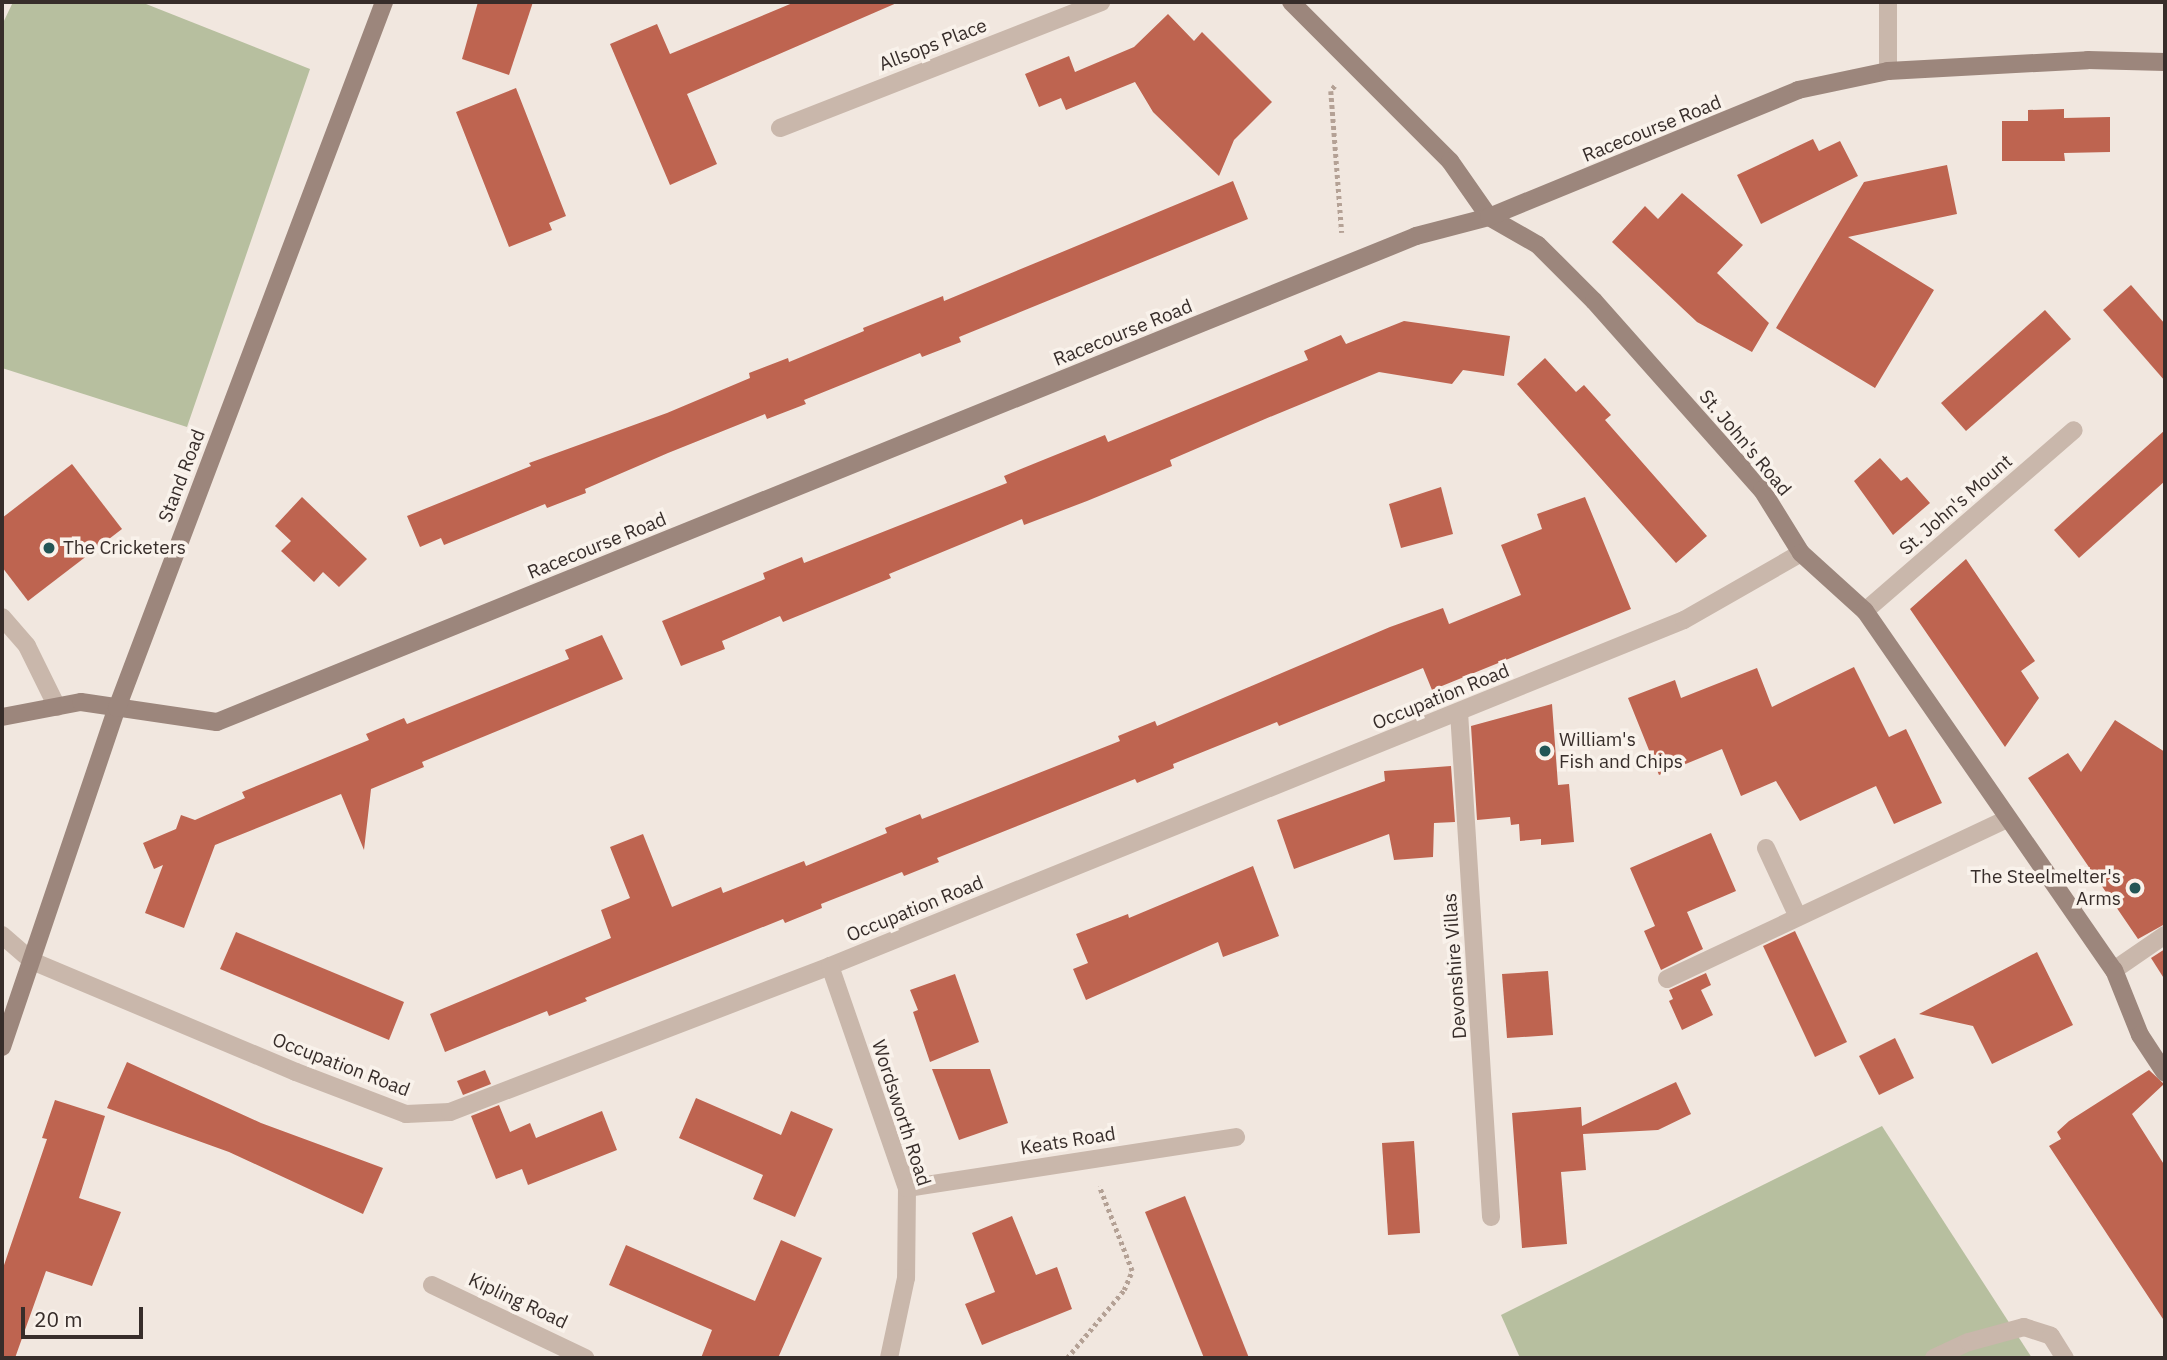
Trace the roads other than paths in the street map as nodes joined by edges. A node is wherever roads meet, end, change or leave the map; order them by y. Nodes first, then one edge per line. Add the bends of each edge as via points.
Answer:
1 (384, 2) edge
2 (1101, 2) edge
3 (1291, 2) edge
4 (1888, 2) edge
5 (2165, 62) edge
6 (1888, 71) junction
7 (780, 128) dead end
8 (1489, 217) junction
9 (2074, 430) dead end
10 (1801, 553) junction
11 (1866, 611) junction
12 (2, 617) edge
13 (57, 707) junction
14 (117, 708) junction
15 (1460, 712) junction
16 (2, 717) edge
17 (2007, 819) junction
18 (1766, 848) dead end
19 (1798, 917) junction
20 (2, 935) edge
21 (2165, 935) edge
22 (32, 961) junction
23 (830, 966) junction
24 (2114, 970) junction
25 (1667, 979) dead end
26 (2, 1047) edge
27 (2165, 1073) edge
28 (1236, 1137) dead end
29 (907, 1188) junction
30 (1492, 1217) dead end
31 (432, 1284) dead end
32 (585, 1358) edge
33 (889, 1358) edge
34 (1934, 1358) edge
35 (2065, 1358) edge

1 - 14 street, Stand Road
2 - 7 street, Allsops Place
3 - 8 street, St. John's Road via 1450,161
4 - 6 street
5 - 6 street, Racecourse Road via 2088,60
6 - 8 street, Racecourse Road via 1798,90
8 - 10 street, St. John's Road via 1538,245 1594,301 1762,490
8 - 14 street, Racecourse Road via 1416,236 217,722
9 - 11 street, St. John's Mount
10 - 11 street, St. John's Road
10 - 15 street, Occupation Road via 1684,620
11 - 17 street, St. John's Road
12 - 13 street via 27,646
13 - 14 street, Racecourse Road via 81,702
13 - 16 street, Racecourse Road
14 - 22 street, Stand Road
15 - 23 street, Occupation Road
15 - 30 street, Devonshire Villas
17 - 19 street
17 - 24 street, St. John's Road
18 - 19 street
19 - 25 street
20 - 22 street, Occupation Road
21 - 24 street
22 - 23 street, Occupation Road via 406,1114 450,1112
22 - 26 street, Stand Road
23 - 29 street, Wordsworth Road
24 - 27 street, St. John's Road via 2140,1035
28 - 29 street, Keats Road
29 - 33 street, Wordsworth Road via 906,1278
31 - 32 street, Kipling Road
34 - 35 street via 1969,1342 2024,1327 2051,1336

